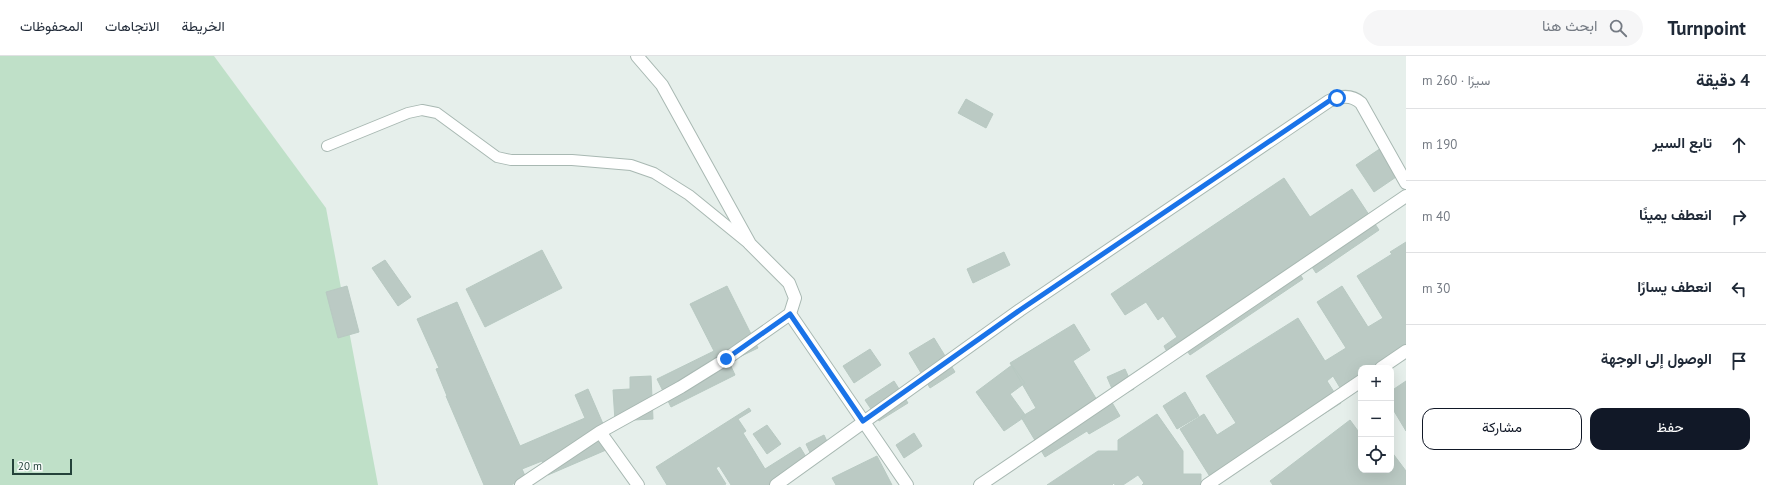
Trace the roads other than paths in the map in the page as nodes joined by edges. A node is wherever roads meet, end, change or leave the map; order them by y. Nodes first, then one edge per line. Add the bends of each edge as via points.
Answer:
1 (637, 56) edge
2 (327, 146) dead end
3 (1406, 183) edge
4 (1406, 196) edge
5 (750, 244) junction
6 (790, 314) junction
7 (1406, 351) edge
8 (1385, 365) edge
9 (1358, 383) edge
10 (863, 421) junction
11 (600, 432) junction
12 (521, 485) edge
13 (638, 485) edge
14 (776, 485) edge
15 (907, 485) edge
16 (980, 485) edge
17 (1207, 485) edge

1 - 5 street via 662,85
2 - 5 lane via 408,113 422,110 437,113 497,157 512,160 572,160 631,166 654,173 689,195
3 - 10 street via 1361,103 1346,96 1329,101
4 - 16 street
5 - 6 street via 789,283 795,298
6 - 10 street
6 - 11 street via 681,387
7 - 8 street
9 - 17 street
10 - 14 street
10 - 15 street
11 - 12 street
11 - 13 street

